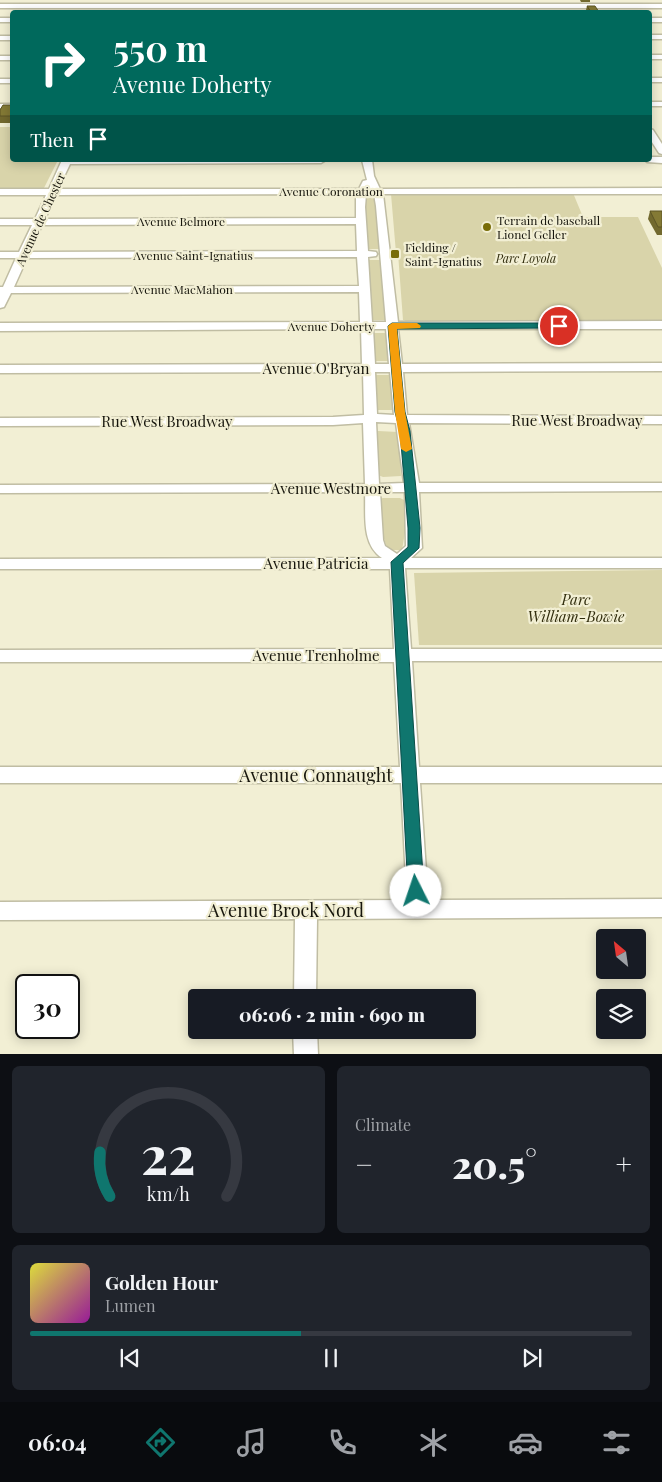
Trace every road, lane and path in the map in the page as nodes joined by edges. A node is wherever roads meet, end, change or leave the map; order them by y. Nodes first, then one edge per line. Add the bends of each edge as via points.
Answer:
1 (0, 6) edge
2 (137, 6) edge
3 (355, 6) edge
4 (574, 6) edge
5 (662, 6) edge
6 (652, 134) edge
7 (662, 151) edge
8 (66, 162) edge
9 (367, 162) edge
10 (369, 176) junction
11 (363, 191) junction
12 (376, 191) junction
13 (662, 191) edge
14 (0, 192) edge
15 (52, 192) junction
16 (361, 221) junction
17 (0, 222) edge
18 (39, 222) junction
19 (386, 254) junction
20 (0, 255) edge
21 (23, 255) junction
22 (363, 255) junction
23 (365, 289) junction
24 (4, 290) edge
25 (0, 305) edge
26 (662, 325) edge
27 (366, 326) junction
28 (392, 326) junction
29 (0, 327) edge
30 (662, 367) edge
31 (369, 368) junction
32 (396, 368) junction
33 (0, 369) edge
34 (662, 420) edge
35 (370, 421) junction
36 (402, 421) junction
37 (0, 422) edge
38 (662, 486) edge
39 (410, 487) junction
40 (372, 488) junction
41 (0, 489) edge
42 (397, 562) junction
43 (662, 563) edge
44 (0, 564) edge
45 (402, 655) junction
46 (662, 655) edge
47 (0, 656) edge
48 (0, 775) edge
49 (409, 775) junction
50 (662, 775) edge
51 (662, 908) edge
52 (418, 909) junction
53 (306, 910) junction
54 (0, 911) edge
55 (306, 989) edge
56 (305, 1039) edge
57 (306, 1054) edge

1 - 2 street
2 - 3 street
3 - 4 street
4 - 5 street
6 - 7 street
8 - 15 street, Avenue de Chester
9 - 10 street
10 - 11 street
10 - 12 street
11 - 12 street, Avenue Coronation
11 - 15 street, Avenue Coronation
11 - 16 street
12 - 13 street, Avenue Coronation
12 - 19 street via 382,206
14 - 15 street, Avenue Coronation
15 - 18 street, Avenue de Chester
16 - 18 street, Avenue Belmore
16 - 22 street
17 - 18 street, Avenue Belmore
18 - 21 street, Avenue de Chester
19 - 22 street, Avenue Saint-Ignatius
19 - 28 street
20 - 21 street, Avenue Saint-Ignatius
21 - 22 street, Avenue Saint-Ignatius
21 - 24 street, Avenue de Chester
22 - 23 street
23 - 24 street, Avenue MacMahon
23 - 27 street
24 - 25 street, Avenue de Chester
26 - 28 street, Avenue Doherty
27 - 28 street, Avenue Doherty
27 - 29 street, Avenue Doherty
27 - 31 street
28 - 32 street
30 - 32 street, Avenue O'Bryan
31 - 32 street, Avenue O'Bryan
31 - 33 street, Avenue O'Bryan
31 - 35 street
32 - 36 street
34 - 36 street, Rue West Broadway
35 - 36 street, Rue West Broadway
35 - 37 street, Rue West Broadway
35 - 40 street
36 - 39 street
38 - 39 street, Avenue Westmore
39 - 40 street, Avenue Westmore
39 - 42 street via 414,548
40 - 41 street, Avenue Westmore
40 - 42 street via 377,544 383,553
42 - 43 street, Avenue Patricia
42 - 44 street, Avenue Patricia
42 - 45 street
45 - 46 street, Avenue Trenholme
45 - 47 street, Avenue Trenholme
45 - 49 street
48 - 49 street, Avenue Connaught
49 - 50 street, Avenue Connaught
49 - 52 street
51 - 52 street, Avenue Brock Nord
52 - 53 street, Avenue Brock Nord
53 - 54 street, Avenue Brock Nord
53 - 55 street
56 - 57 street

